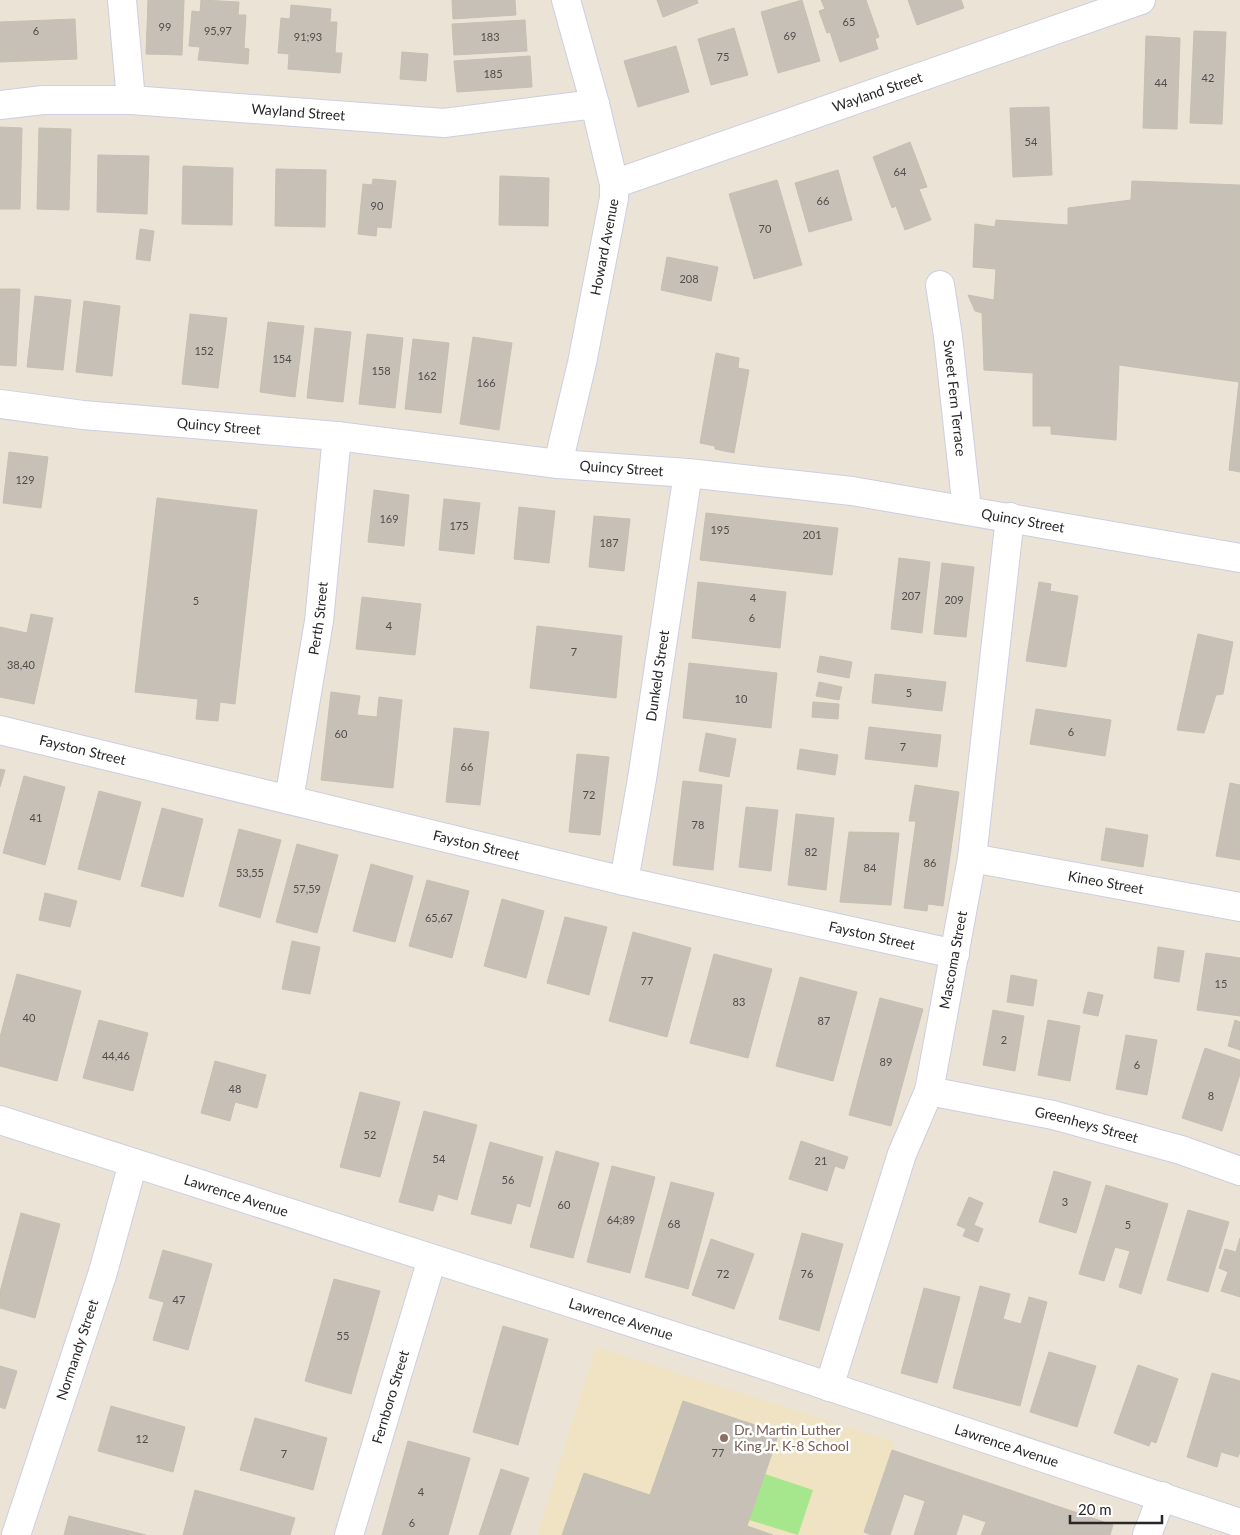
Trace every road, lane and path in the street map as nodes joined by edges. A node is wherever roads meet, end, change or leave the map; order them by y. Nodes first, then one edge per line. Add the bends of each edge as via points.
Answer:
1 (122, 0) edge
2 (566, 0) edge
3 (1141, 0) edge
4 (130, 100) junction
5 (0, 104) edge
6 (594, 104) junction
7 (614, 184) junction
8 (940, 285) dead end
9 (0, 404) edge
10 (337, 436) junction
11 (558, 464) junction
12 (688, 473) junction
13 (967, 510) junction
14 (1010, 517) junction
15 (1240, 558) edge
16 (0, 730) edge
17 (289, 800) junction
18 (972, 858) junction
19 (624, 880) junction
20 (1240, 907) edge
21 (955, 954) junction
22 (929, 1091) junction
23 (0, 1120) edge
24 (133, 1163) junction
25 (1240, 1171) edge
26 (432, 1259) junction
27 (829, 1387) junction
28 (1162, 1496) junction
29 (1240, 1523) edge
30 (11, 1534) edge
31 (349, 1535) edge
32 (1147, 1535) edge

1 - 4 street
2 - 6 street, Howard Avenue
3 - 7 street, Wayland Street
4 - 5 street, Wayland Street via 43,100
4 - 6 street, Wayland Street via 444,123
6 - 7 street, Howard Avenue
7 - 11 street, Howard Avenue via 605,252
8 - 13 street, Sweet Fern Terrace
9 - 10 street, Quincy Street via 83,415
10 - 11 street, Quincy Street
10 - 17 street, Perth Street via 319,621
11 - 12 street, Quincy Street
12 - 13 street, Quincy Street via 852,490
12 - 19 street, Dunkeld Street
13 - 14 street, Quincy Street
14 - 15 street, Quincy Street
14 - 18 street, Mascoma Street
16 - 17 street, Fayston Street
17 - 19 street, Fayston Street
18 - 20 street, Kineo Street
18 - 21 street, Mascoma Street
19 - 21 street, Fayston Street
21 - 22 street, Mascoma Street
22 - 25 street, Greenheys Street via 1053,1115 1182,1150
22 - 27 street, Mascoma Street via 902,1154
23 - 24 street, Lawrence Avenue
24 - 26 street, Lawrence Avenue
24 - 30 street, Normandy Street via 103,1272
26 - 27 street, Lawrence Avenue
26 - 31 street, Fernboro Street
27 - 28 street, Lawrence Avenue
28 - 29 street, Lawrence Avenue
28 - 32 street

